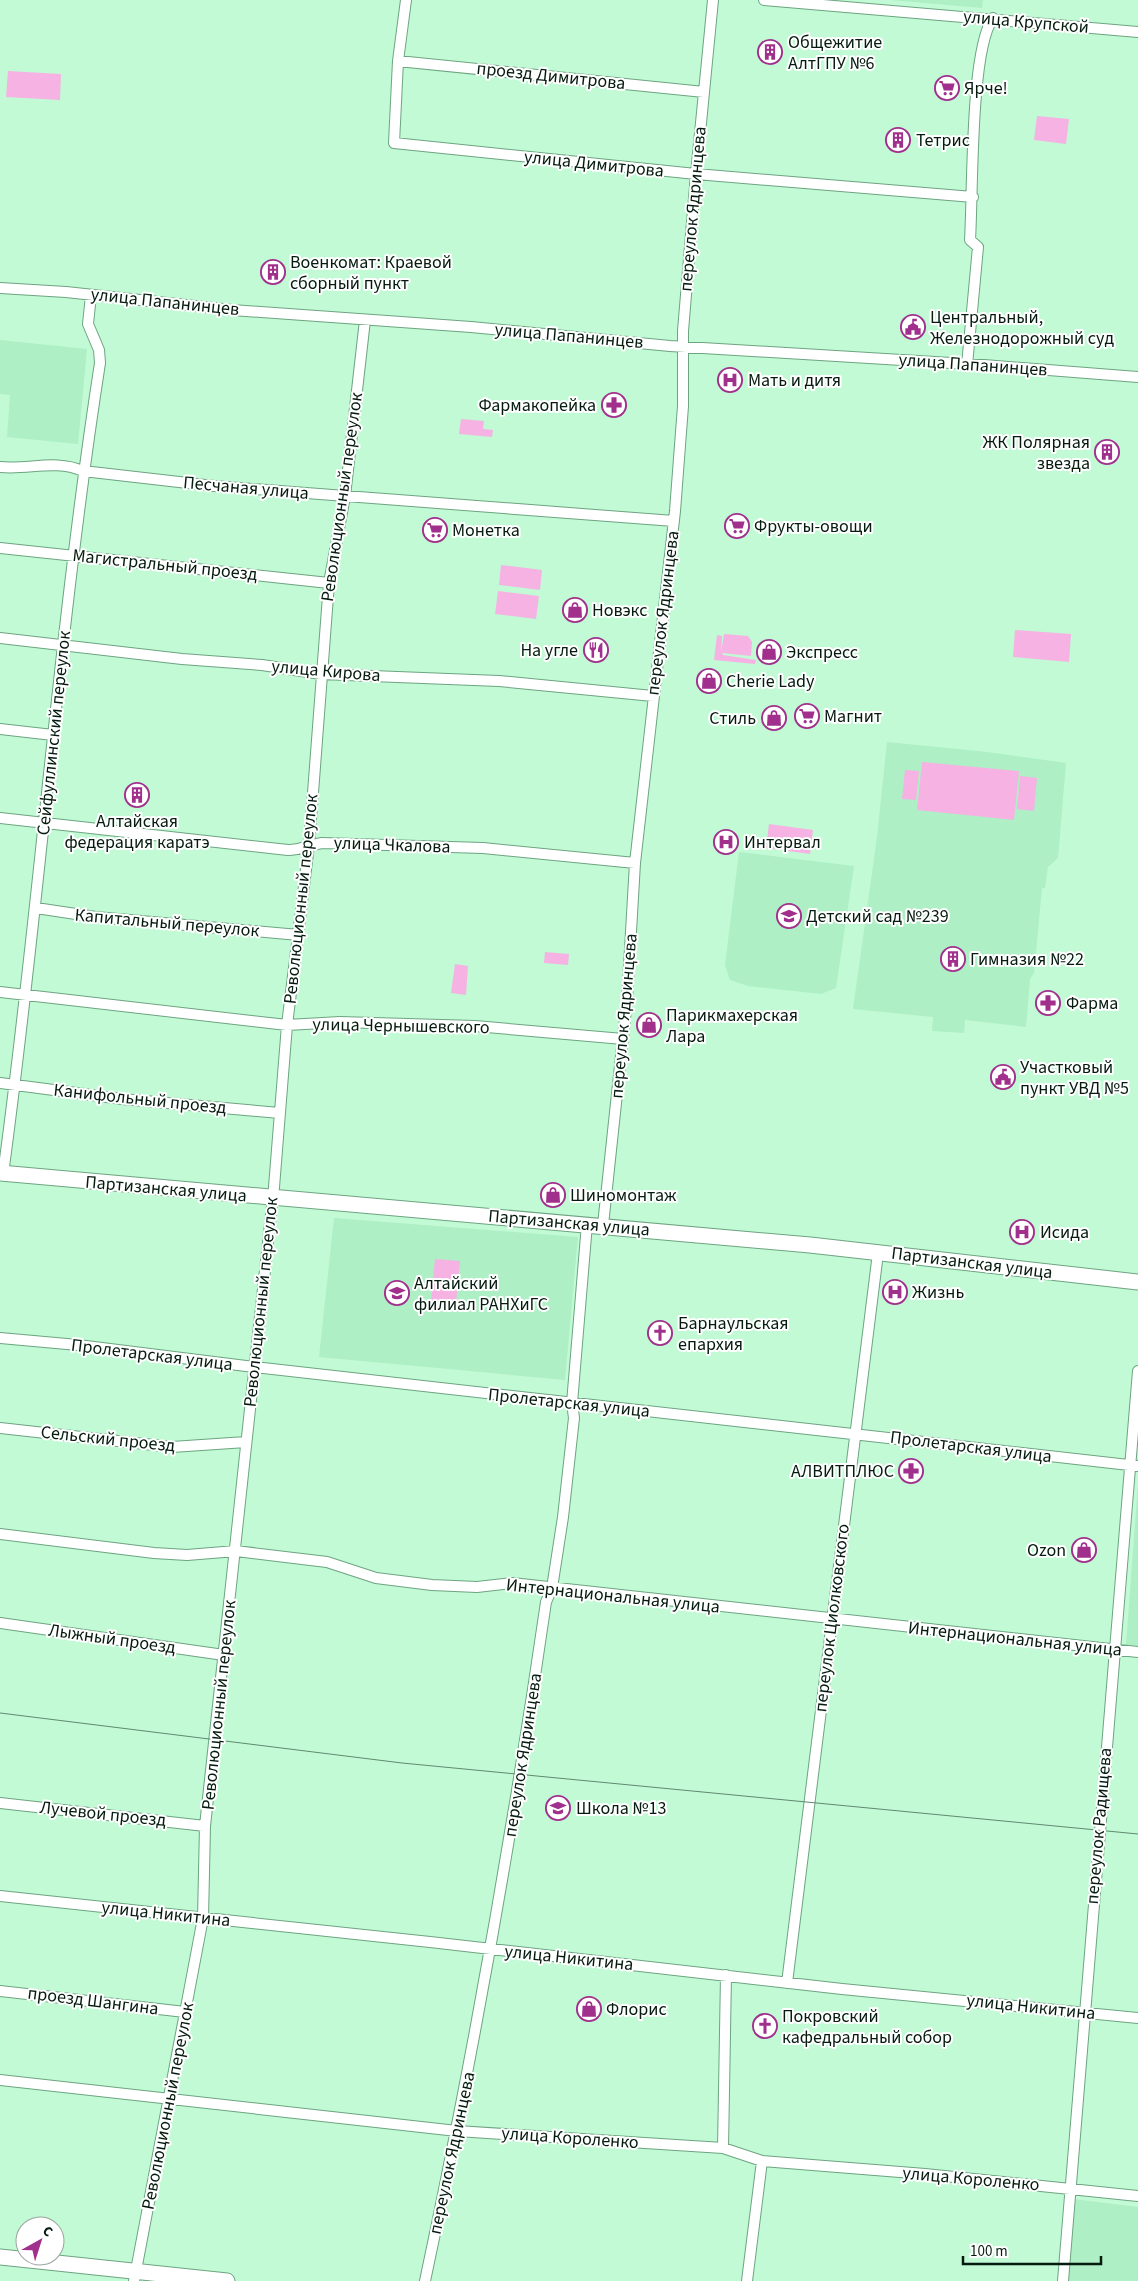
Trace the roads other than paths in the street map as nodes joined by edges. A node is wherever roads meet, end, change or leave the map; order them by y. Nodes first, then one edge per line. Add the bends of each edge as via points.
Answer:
1 (406, 0) edge
2 (713, 0) edge
3 (764, 0) edge
4 (993, 18) junction
5 (1138, 32) edge
6 (398, 61) junction
7 (704, 92) junction
8 (696, 174) junction
9 (973, 197) junction
10 (0, 288) edge
11 (91, 295) junction
12 (365, 320) junction
13 (684, 346) junction
14 (967, 365) junction
15 (1138, 377) edge
16 (0, 467) edge
17 (83, 471) junction
18 (345, 496) junction
19 (674, 521) junction
20 (0, 548) edge
21 (73, 556) junction
22 (329, 583) junction
23 (0, 638) edge
24 (63, 646) junction
25 (321, 674) junction
26 (653, 696) junction
27 (0, 729) edge
28 (53, 735) junction
29 (0, 818) edge
30 (46, 822) junction
31 (309, 845) junction
32 (635, 863) junction
33 (36, 908) junction
34 (299, 935) junction
35 (0, 992) edge
36 (25, 994) junction
37 (287, 1025) junction
38 (623, 1039) junction
39 (0, 1083) edge
40 (15, 1085) junction
41 (280, 1113) junction
42 (1, 1174) edge
43 (272, 1199) junction
44 (587, 1224) junction
45 (603, 1225) junction
46 (878, 1253) junction
47 (1138, 1282) edge
48 (0, 1338) edge
49 (254, 1367) junction
50 (1138, 1371) edge
51 (572, 1403) junction
52 (0, 1428) edge
53 (855, 1434) junction
54 (246, 1442) junction
55 (1134, 1466) edge
56 (0, 1534) edge
57 (236, 1550) junction
58 (552, 1588) junction
59 (834, 1618) junction
60 (0, 1623) edge
61 (1114, 1650) junction
62 (1138, 1652) edge
63 (224, 1655) junction
64 (0, 1803) edge
65 (206, 1826) junction
66 (0, 1896) edge
67 (203, 1918) junction
68 (491, 1949) junction
69 (726, 1976) junction
70 (787, 1983) junction
71 (0, 1991) edge
72 (186, 2012) junction
73 (1084, 2012) junction
74 (1138, 2018) edge
75 (0, 2080) edge
76 (170, 2099) junction
77 (457, 2131) junction
78 (723, 2148) junction
79 (762, 2161) junction
80 (1070, 2188) junction
81 (1138, 2196) edge
82 (0, 2257) edge
83 (135, 2277) edge
84 (227, 2281) edge
85 (425, 2281) edge
86 (747, 2281) edge
87 (1063, 2281) edge

1 - 6 street
2 - 7 street, переулок Ядринцева
3 - 4 street, улица Крупской
4 - 5 street, улица Крупской
4 - 9 street via 987,26 980,59
6 - 7 street, проезд Димитрова
6 - 8 street, улица Димитрова via 394,143
7 - 8 street, переулок Ядринцева
8 - 9 street, улица Димитрова
8 - 13 street, переулок Ядринцева
9 - 14 street via 970,240 978,247
10 - 11 street, улица Папанинцев
11 - 12 street, улица Папанинцев
11 - 17 street, Сейфуллинский переулок via 88,324 99,350 100,363
12 - 13 street, улица Папанинцев
12 - 18 street, Революционный переулок
13 - 14 street, улица Папанинцев
13 - 19 street, переулок Ядринцева
14 - 15 street, улица Папанинцев
16 - 17 street, Песчаная улица via 15,469 46,464
17 - 18 street, Песчаная улица
17 - 21 street, Сейфуллинский переулок
18 - 19 street, Песчаная улица
18 - 22 street, Революционный переулок
19 - 26 street, переулок Ядринцева
20 - 21 street, Магистральный проезд
21 - 22 street, Магистральный проезд
21 - 24 street, Сейфуллинский переулок
22 - 25 street, Революционный переулок
23 - 24 street, улица Кирова
24 - 25 street, улица Кирова via 262,665
24 - 28 street, Сейфуллинский переулок
25 - 26 street, улица Кирова via 499,681
25 - 31 street, Революционный переулок
26 - 32 street, переулок Ядринцева
27 - 28 street
28 - 30 street, Сейфуллинский переулок
29 - 30 street, улица Чкалова
30 - 31 street, улица Чкалова via 288,850
30 - 33 street, Сейфуллинский переулок
31 - 32 street, улица Чкалова via 483,848
31 - 34 street, Революционный переулок
32 - 38 street, переулок Ядринцева
33 - 34 street, Капитальный переулок via 96,917
33 - 36 street, Сейфуллинский переулок
34 - 37 street, Революционный переулок
35 - 36 street, улица Чернышевского
36 - 37 street, улица Чернышевского
36 - 40 street, Сейфуллинский переулок
37 - 38 street, улица Чернышевского via 340,1022 475,1026
37 - 41 street, Революционный переулок
38 - 45 street, переулок Ядринцева
39 - 40 street, Канифольный проезд
40 - 41 street, Канифольный проезд via 122,1099
40 - 42 street, Сейфуллинский переулок
41 - 43 street, Революционный переулок
42 - 43 main road, Партизанская улица
43 - 44 main road, Партизанская улица
43 - 49 street, Революционный переулок
44 - 45 main road, Партизанская улица
44 - 51 street, переулок Ядринцева
45 - 46 main road, Партизанская улица
46 - 47 main road, Партизанская улица
46 - 53 street, переулок Циолковского
48 - 49 street, Пролетарская улица
49 - 51 street, Пролетарская улица
49 - 54 street, Революционный переулок
50 - 55 street, переулок Радищева
51 - 53 street, Пролетарская улица
51 - 58 street, переулок Ядринцева via 574,1418
52 - 54 street, Сельский проезд via 172,1447
53 - 55 street, Пролетарская улица
53 - 59 street, переулок Циолковского
54 - 57 street, Революционный переулок
55 - 61 street, переулок Радищева
56 - 57 street, Интернациональная улица via 154,1553 187,1555
57 - 58 street, Интернациональная улица via 327,1562 376,1578 432,1585 477,1587 512,1584
57 - 63 street, Революционный переулок
58 - 59 street, Интернациональная улица
58 - 68 street, переулок Ядринцева via 546,1602 517,1802
59 - 61 street, Интернациональная улица
59 - 70 street, переулок Циолковского
60 - 63 street, Лыжный проезд
61 - 62 street, Интернациональная улица
61 - 73 street, переулок Радищева
63 - 65 street, Революционный переулок
64 - 65 street, Лучевой проезд
65 - 67 street, Революционный переулок
66 - 67 street, улица Никитина
67 - 68 street, улица Никитина
67 - 72 street, Революционный переулок
68 - 69 street, улица Никитина
68 - 77 street, переулок Ядринцева
69 - 70 street, улица Никитина
69 - 78 street
70 - 73 street, улица Никитина
71 - 72 street, проезд Шангина
72 - 76 street, Революционный переулок
73 - 74 street, улица Никитина
73 - 80 street, переулок Радищева
75 - 76 street, улица Короленко
76 - 77 street, улица Короленко
76 - 83 street, Революционный переулок
77 - 78 street, улица Короленко
77 - 85 street, переулок Ядринцева
78 - 79 street, улица Короленко
79 - 80 street, улица Короленко
79 - 86 street
80 - 81 street, улица Короленко
80 - 87 street, переулок Радищева
82 - 83 main road
83 - 84 main road

